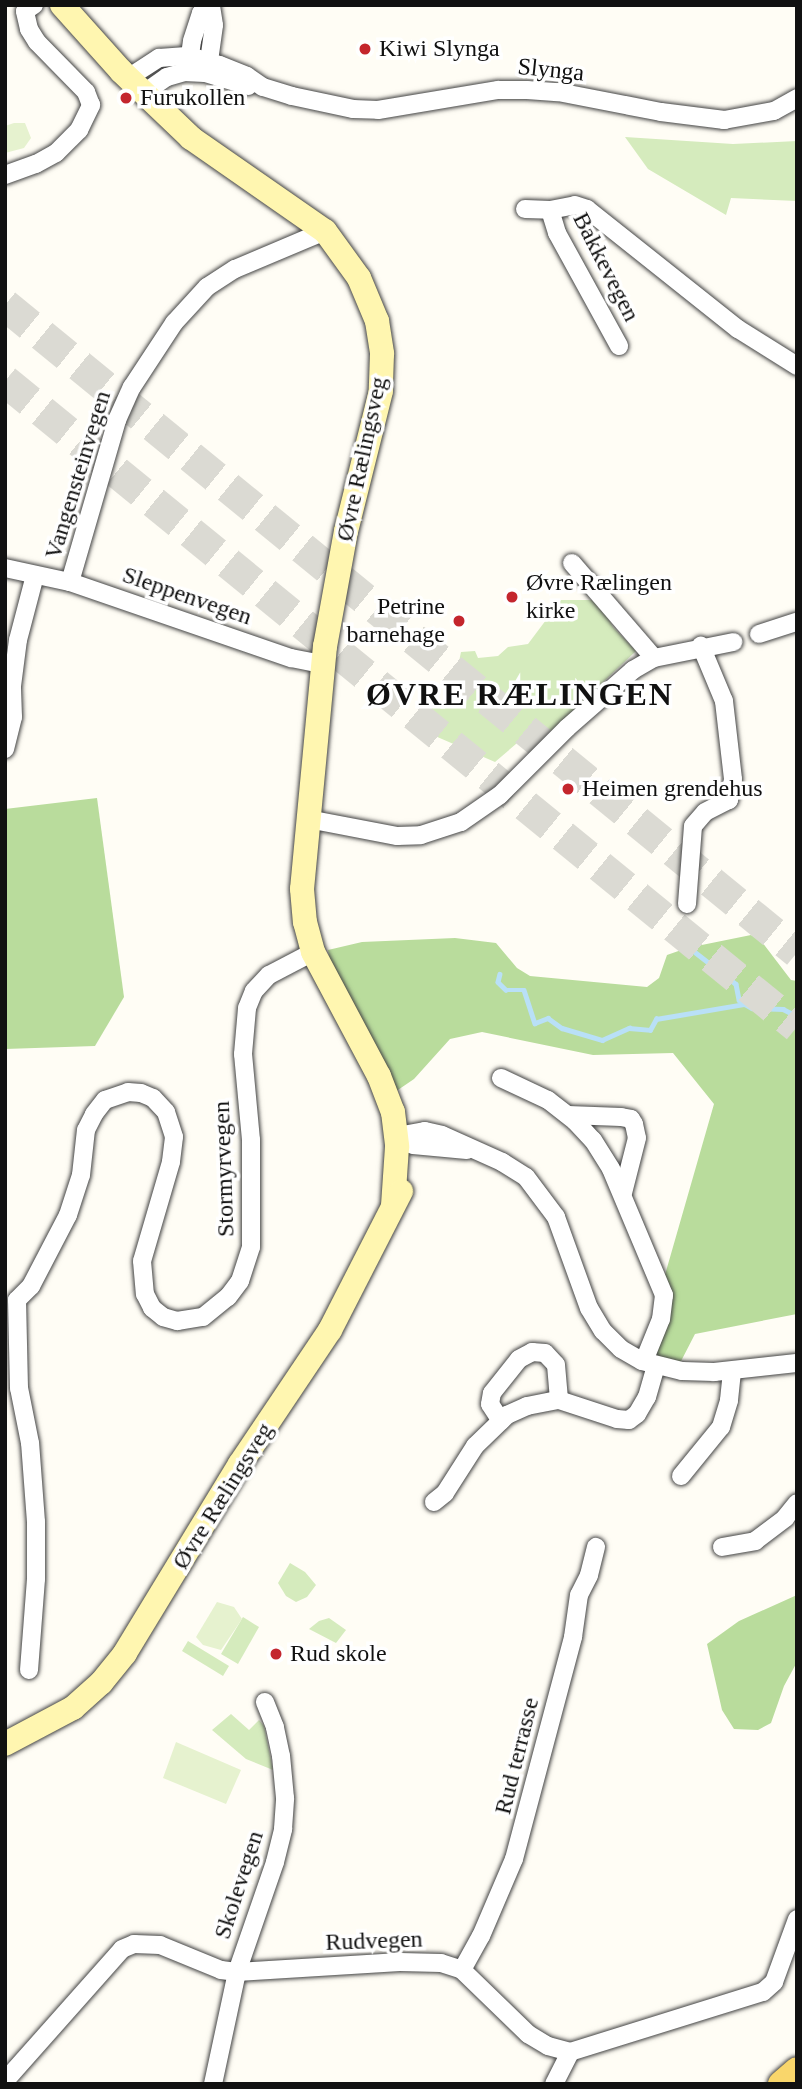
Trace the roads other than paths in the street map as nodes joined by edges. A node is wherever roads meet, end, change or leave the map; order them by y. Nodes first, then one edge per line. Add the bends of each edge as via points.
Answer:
1 (62, 5) edge
2 (211, 5) edge
3 (25, 7) edge
4 (199, 63) junction
5 (136, 85) junction
6 (797, 98) edge
7 (5, 175) edge
8 (524, 209) dead end
9 (550, 210) junction
10 (325, 231) junction
11 (619, 346) dead end
12 (797, 366) edge
13 (572, 564) dead end
14 (5, 568) edge
15 (35, 575) junction
16 (70, 582) junction
17 (797, 622) edge
18 (759, 634) dead end
19 (733, 642) dead end
20 (701, 646) junction
21 (654, 658) junction
22 (323, 664) junction
23 (5, 749) edge
24 (308, 819) junction
25 (687, 904) dead end
26 (313, 952) junction
27 (501, 1078) dead end
28 (568, 1115) junction
29 (407, 1138) junction
30 (622, 1193) junction
31 (11, 1299) edge
32 (797, 1363) edge
33 (650, 1364) junction
34 (732, 1371) junction
35 (559, 1400) junction
36 (501, 1421) junction
37 (681, 1476) dead end
38 (434, 1502) dead end
39 (797, 1503) edge
40 (596, 1547) dead end
41 (722, 1547) dead end
42 (29, 1670) dead end
43 (265, 1702) dead end
44 (5, 1744) edge
45 (797, 1919) edge
46 (462, 1970) junction
47 (237, 1972) junction
48 (570, 2052) junction
49 (797, 2070) edge
50 (5, 2081) edge
51 (213, 2084) edge
52 (555, 2084) edge
53 (781, 2084) edge

1 - 5 main road, Øvre Rælingsveg
2 - 4 street via 201,13
3 - 7 street via 37,42 86,92 91,105 88,118 63,147 36,164
4 - 5 street, Slynga via 159,58
4 - 6 street, Slynga via 244,87 258,84 353,108 407,107 498,90 527,90 724,120 774,111
5 - 10 main road, Øvre Rælingsveg via 201,145
8 - 9 street
9 - 11 street, Bakkevegen via 557,233
9 - 12 street via 575,205 587,209 738,329
10 - 16 street, Vangensteinvegen via 235,269 206,287 174,323 132,387 117,420
10 - 22 main road, Øvre Rælingsveg via 350,261 368,294 380,339 382,373 342,551
13 - 21 street
14 - 15 street, Sleppenvegen
15 - 16 street, Sleppenvegen
15 - 23 street via 18,640 13,717
16 - 22 street, Sleppenvegen
17 - 18 street
19 - 20 street
20 - 21 street
20 - 25 street via 724,701 733,779 729,800 705,812 693,826
21 - 24 street via 610,688 500,795 461,822 421,835 397,836
22 - 24 main road, Øvre Rælingsveg
24 - 26 main road, Øvre Rælingsveg via 302,889
26 - 29 main road, Øvre Rælingsveg via 338,998 393,1068 404,1093
26 - 31 street, Stormyrvegen via 260,984 247,1008 243,1054 251,1140 251,1247 240,1281 228,1297 203,1317 177,1321 152,1308 145,1294 142,1261 174,1137 166,1112 153,1098 128,1092 105,1100 94,1114 86,1130 81,1175 68,1215 31,1286
27 - 28 street
28 - 30 street via 593,1140
28 - 30 street via 631,1119 637,1138
29 - 33 street via 474,1150 514,1169 539,1190 556,1217 589,1308 603,1331 621,1349
29 - 44 main road, Øvre Rælingsveg via 393,1205 359,1279 125,1653 73,1708
30 - 33 street via 664,1295
31 - 42 street, Stormyrvegen via 36,1522
32 - 34 street
33 - 34 street via 681,1371
33 - 35 street via 647,1398 629,1420
34 - 37 street via 721,1427
35 - 36 street via 527,1406
35 - 36 street via 556,1365 545,1353 532,1352 519,1359 492,1394 490,1404
36 - 38 street via 475,1446 445,1493
39 - 41 street via 755,1541
40 - 46 street, Rud terrasse via 579,1595 573,1637 514,1859
43 - 47 street, Skolevegen via 281,1756 283,1829
45 - 48 street via 769,1988 748,1999
46 - 47 street, Rudvegen via 441,1963 412,1962
46 - 48 street via 528,2034
47 - 50 street, Rudvegen via 160,1945 144,1942 122,1949
47 - 51 street, Skolevegen
48 - 52 street
49 - 53 main road

